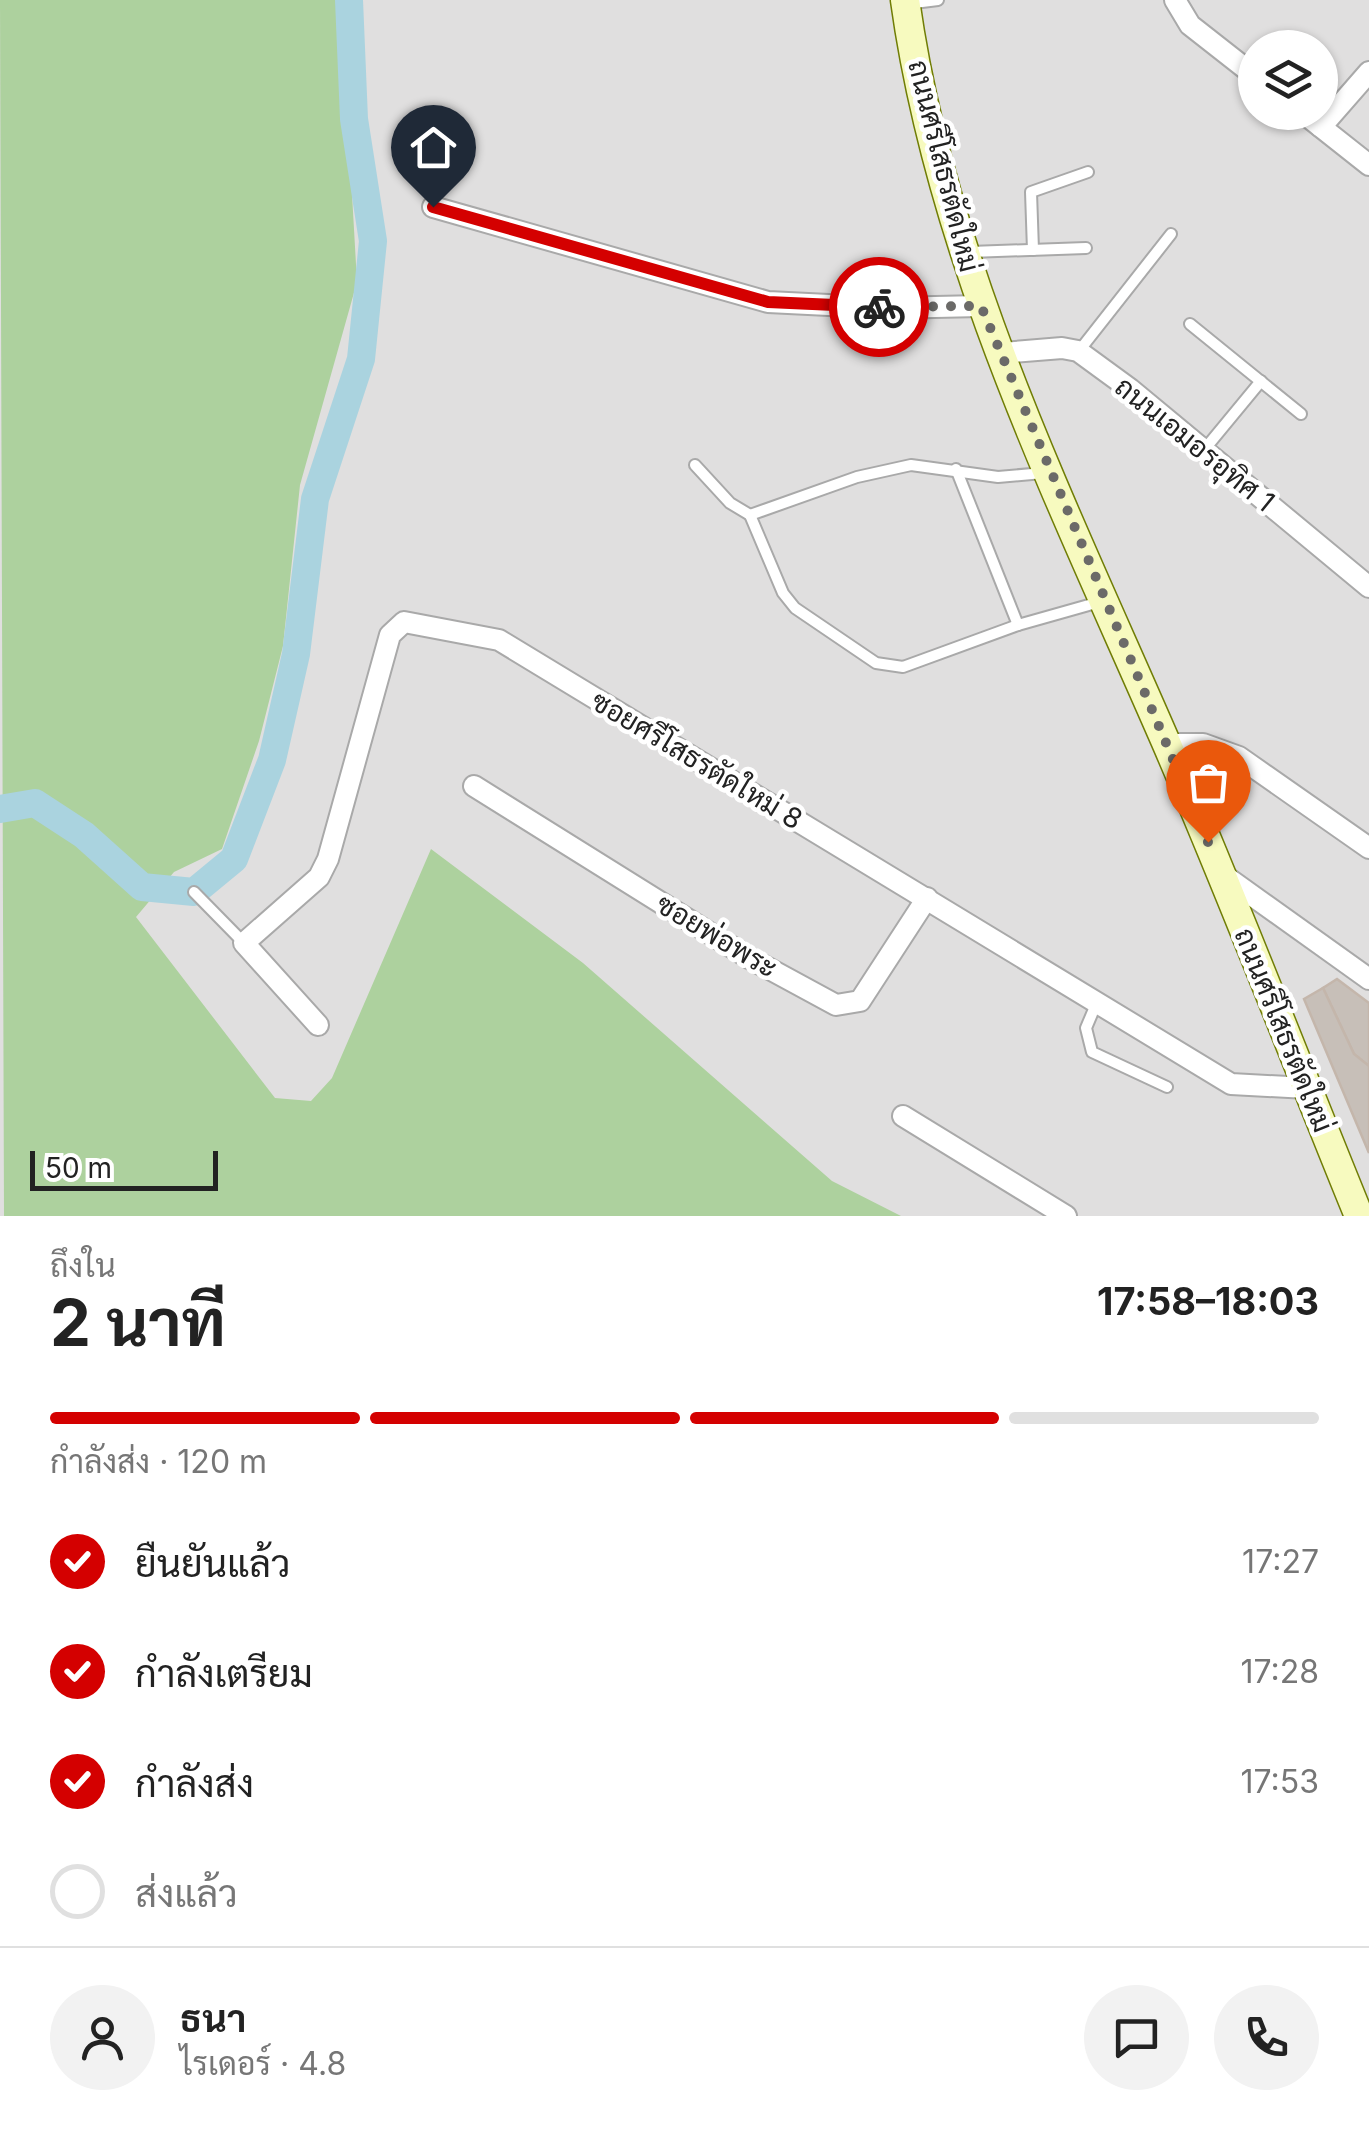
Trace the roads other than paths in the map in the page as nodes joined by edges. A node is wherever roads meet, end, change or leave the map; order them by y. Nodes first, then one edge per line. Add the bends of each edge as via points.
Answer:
1 (938, 0) edge
2 (1175, 0) edge
3 (905, 2) edge
4 (1238, 63) edge
5 (1369, 72) edge
6 (1338, 108) edge
7 (1325, 130) edge
8 (1369, 165) edge
9 (1088, 172) dead end
10 (433, 207) dead end
11 (1171, 234) dead end
12 (1086, 248) dead end
13 (1033, 250) junction
14 (964, 252) junction
15 (981, 306) junction
16 (1190, 324) dead end
17 (1078, 352) junction
18 (1002, 353) junction
19 (1262, 382) junction
20 (1301, 414) dead end
21 (1203, 451) junction
22 (694, 465) dead end
23 (956, 469) junction
24 (1052, 473) junction
25 (750, 515) junction
26 (1369, 587) edge
27 (1104, 601) junction
28 (1018, 626) junction
29 (1167, 744) junction
30 (474, 786) dead end
31 (1369, 848) edge
32 (1222, 874) junction
33 (194, 892) dead end
34 (926, 898) junction
35 (244, 943) junction
36 (1369, 979) edge
37 (1098, 1001) junction
38 (318, 1025) dead end
39 (1167, 1087) dead end
40 (1307, 1088) junction
41 (903, 1116) dead end
42 (1066, 1216) edge
43 (1359, 1216) edge

1 - 3 lane
2 - 4 street via 1190,25
3 - 14 street, ถนนศรีโสธรตัดใหม่
5 - 6 street
7 - 8 street
9 - 13 lane via 1031,192
10 - 15 street via 768,302
11 - 17 lane
12 - 13 lane
13 - 14 lane
14 - 15 street, ถนนศรีโสธรตัดใหม่
15 - 18 street, ถนนศรีโสธรตัดใหม่
16 - 19 lane
17 - 18 street
17 - 21 street, ถนนเอมอรอุทิศ 1
18 - 24 street, ถนนศรีโสธรตัดใหม่
19 - 20 lane
19 - 21 lane
21 - 26 street, ถนนเอมอรอุทิศ 1
22 - 25 lane
23 - 24 lane via 998,476
23 - 25 lane via 893,469
23 - 28 lane
24 - 27 street, ถนนศรีโสธรตัดใหม่
25 - 28 lane via 782,593 876,663 903,667
27 - 28 lane
27 - 29 street, ถนนศรีโสธรตัดใหม่
29 - 31 street via 1203,744 1238,757
29 - 32 street, ถนนศรีโสธรตัดใหม่
30 - 34 street, ซอยพ่อพระ via 836,1006 860,1001
32 - 36 street
32 - 40 street, ถนนศรีโสธรตัดใหม่
33 - 35 lane
34 - 35 street, ซอยศรีโสธรตัดใหม่ 8 via 499,640 404,622 390,635 328,860 319,876
34 - 37 street, ซอยศรีโสธรตัดใหม่ 8
35 - 38 street
37 - 39 lane via 1086,1028 1092,1052
37 - 40 street, ซอยศรีโสธรตัดใหม่ 8 via 1231,1084
40 - 43 street, ถนนศรีโสธรตัดใหม่
41 - 42 street

